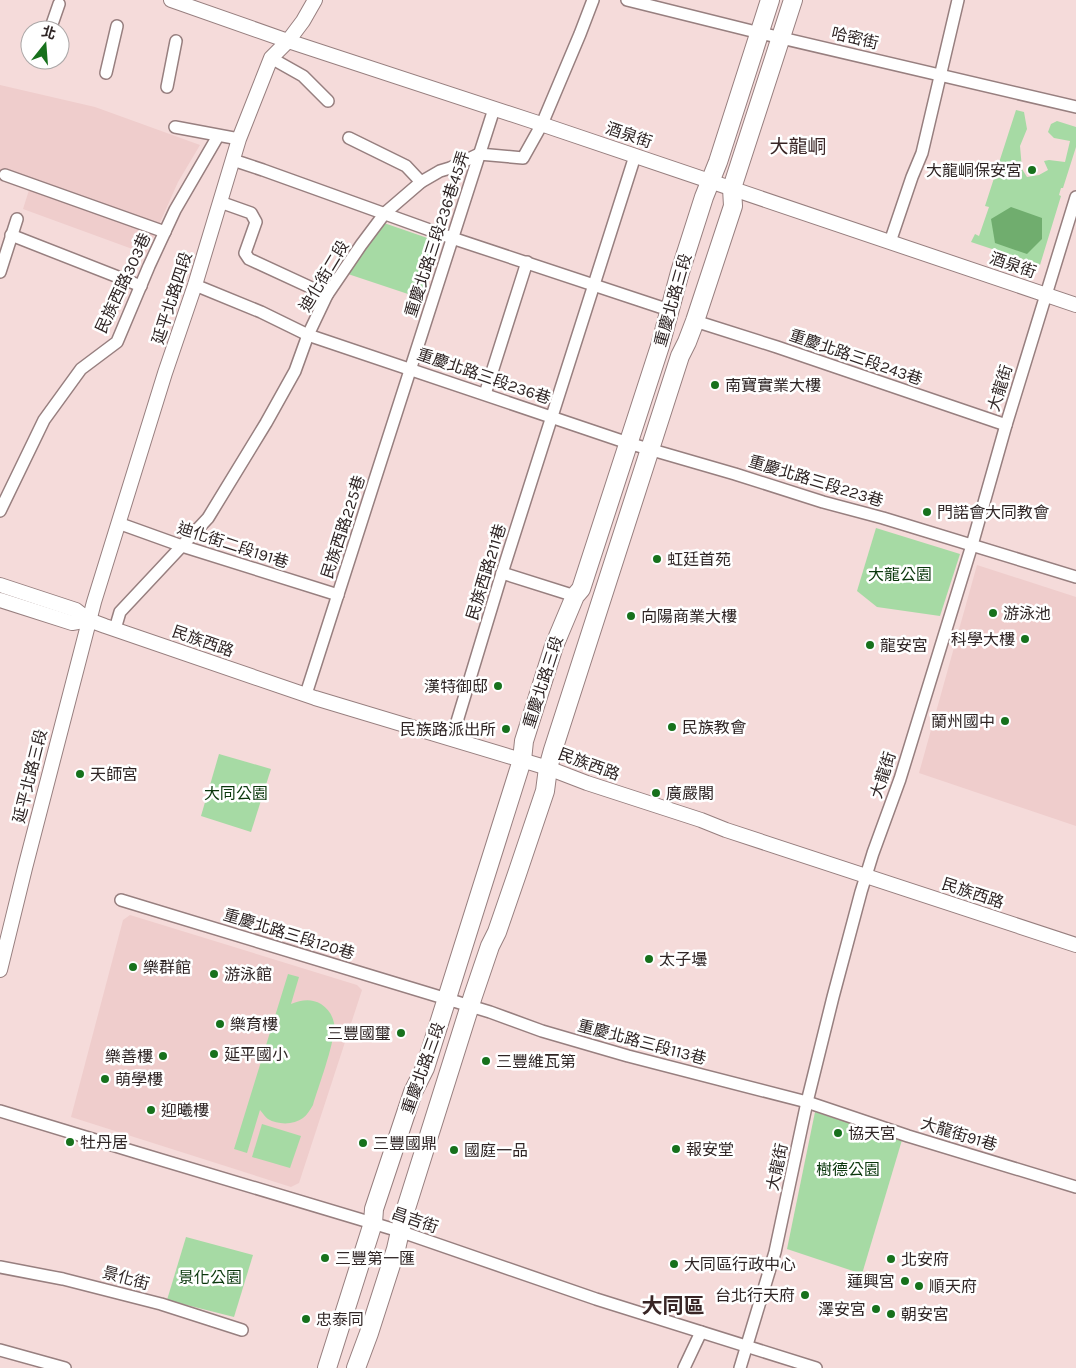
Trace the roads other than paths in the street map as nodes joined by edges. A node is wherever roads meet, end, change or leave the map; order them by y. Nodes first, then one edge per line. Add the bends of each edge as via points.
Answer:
1 (171, 0) edge
2 (315, 0) edge
3 (593, 0) edge
4 (627, 0) edge
5 (770, 0) edge
6 (794, 0) edge
7 (958, 0) edge
8 (59, 4) dead end
9 (53, 20) edge
10 (117, 26) dead end
11 (760, 33) junction
12 (781, 38) junction
13 (176, 41) dead end
14 (288, 41) junction
15 (271, 58) junction
16 (106, 73) dead end
17 (941, 75) junction
18 (167, 87) dead end
19 (328, 101) dead end
20 (1076, 106) edge
21 (494, 109) junction
22 (542, 124) junction
23 (175, 127) dead end
24 (218, 136) junction
25 (349, 138) dead end
26 (239, 139) junction
27 (479, 154) junction
28 (635, 156) junction
29 (233, 160) junction
30 (5, 175) dead end
31 (711, 181) junction
32 (420, 182) junction
33 (732, 188) junction
34 (1076, 197) edge
35 (220, 202) junction
36 (385, 214) junction
37 (17, 219) dead end
38 (165, 232) junction
39 (11, 235) junction
40 (452, 238) junction
41 (890, 242) junction
42 (527, 262) junction
43 (0, 272) edge
44 (195, 284) junction
45 (594, 285) junction
46 (141, 286) junction
47 (327, 295) junction
48 (1046, 295) junction
49 (1076, 305) edge
50 (669, 310) junction
51 (695, 322) junction
52 (308, 335) junction
53 (411, 369) junction
54 (485, 394) junction
55 (552, 416) junction
56 (1006, 425) junction
57 (628, 443) junction
58 (650, 448) junction
59 (0, 511) edge
60 (118, 523) junction
61 (182, 546) junction
62 (972, 546) junction
63 (502, 573) junction
64 (1076, 577) edge
65 (0, 585) edge
66 (338, 595) junction
67 (574, 596) junction
68 (0, 600) edge
69 (89, 620) junction
70 (115, 629) junction
71 (306, 694) junction
72 (452, 738) junction
73 (522, 760) junction
74 (548, 768) junction
75 (866, 876) junction
76 (121, 900) dead end
77 (1076, 945) edge
78 (0, 970) edge
79 (447, 1000) junction
80 (470, 1005) junction
81 (807, 1102) junction
82 (0, 1110) edge
83 (1076, 1187) edge
84 (373, 1223) junction
85 (399, 1231) junction
86 (0, 1267) edge
87 (242, 1330) dead end
88 (701, 1332) junction
89 (747, 1346) junction
90 (0, 1350) edge
91 (65, 1368) edge
92 (327, 1368) edge
93 (356, 1368) edge
94 (684, 1368) edge
95 (740, 1368) edge
96 (816, 1368) edge

1 - 14 street, 酒泉街
2 - 14 street, 延平北路四段
3 - 22 street
4 - 11 street, 哈密街
5 - 11 main road, 重慶北路三段
6 - 12 main road, 重慶北路三段
7 - 17 street
8 - 9 street
10 - 16 street
11 - 12 street, 哈密街
11 - 31 main road, 重慶北路三段
12 - 17 street, 哈密街
12 - 33 main road, 重慶北路三段
13 - 18 street
14 - 15 street, 延平北路四段
14 - 21 street, 酒泉街
15 - 19 street via 303,76
15 - 26 street, 延平北路四段
17 - 20 street, 哈密街
17 - 41 street via 922,153
21 - 22 street, 酒泉街
21 - 27 street, 重慶北路三段236巷45弄
22 - 27 street via 523,158
22 - 28 street, 酒泉街
23 - 24 street
24 - 26 street
24 - 38 street, 民族西路303巷
25 - 32 street via 406,166
26 - 29 street, 延平北路四段
27 - 32 street, 迪化街二段
27 - 40 street, 重慶北路三段236巷45弄
28 - 31 street, 酒泉街
28 - 45 street, 民族西路211巷
29 - 35 street, 延平北路四段
29 - 36 street
30 - 38 street
31 - 33 street, 酒泉街
31 - 50 main road, 重慶北路三段
32 - 36 street, 迪化街二段
33 - 41 street, 酒泉街
33 - 51 main road, 重慶北路三段 via 733,206
34 - 48 street, 大龍街
35 - 44 street, 延平北路四段
35 - 47 street via 250,213 256,222 245,253 249,259
36 - 40 street
36 - 47 street, 迪化街二段
37 - 39 street
38 - 46 street, 民族西路303巷
39 - 43 street
39 - 46 street
40 - 42 street
40 - 53 street, 重慶北路三段236巷45弄
41 - 48 street, 酒泉街
42 - 45 street
42 - 54 street
44 - 52 street, 重慶北路三段236巷
44 - 60 street, 延平北路四段
45 - 50 street
45 - 55 street, 民族西路211巷
46 - 59 street, 民族西路303巷 via 117,342 81,369 44,420
47 - 52 street, 迪化街二段
48 - 49 street, 酒泉街
48 - 56 street, 大龍街
50 - 57 main road, 重慶北路三段
51 - 56 street, 重慶北路三段243巷
51 - 58 main road, 重慶北路三段 via 680,356
52 - 53 street, 重慶北路三段236巷
52 - 61 street, 迪化街二段 via 295,371 266,423 208,518
53 - 54 street, 重慶北路三段236巷
53 - 66 street, 民族西路225巷
54 - 55 street, 重慶北路三段236巷
55 - 57 street, 重慶北路三段236巷
55 - 63 street, 民族西路211巷
56 - 62 street, 大龍街
57 - 58 street, 重慶北路三段236巷
57 - 67 main road, 重慶北路三段 via 581,589
58 - 62 street, 重慶北路三段223巷
58 - 74 main road, 重慶北路三段
60 - 61 street, 迪化街二段191巷
60 - 69 street, 延平北路四段
61 - 66 street, 迪化街二段191巷
61 - 70 street, 迪化街二段 via 120,612
62 - 64 street, 重慶北路三段223巷
62 - 75 street, 大龍街 via 900,779
63 - 67 street
63 - 72 street, 民族西路211巷
65 - 69 street, 民族西路 via 76,610
66 - 71 street, 民族西路225巷
67 - 73 main road, 重慶北路三段 via 554,646 524,741
68 - 69 street, 民族西路 via 72,623
69 - 70 street, 民族西路
69 - 78 street, 延平北路三段
70 - 71 street, 民族西路
71 - 72 street, 民族西路
72 - 73 street, 民族西路
73 - 74 street, 民族西路
73 - 79 main road, 重慶北路三段
74 - 75 street, 民族西路
74 - 80 main road, 重慶北路三段 via 545,791
75 - 77 street, 民族西路
75 - 81 street, 大龍街
76 - 79 street, 重慶北路三段120巷
79 - 80 street, 重慶北路三段120巷
79 - 84 main road, 重慶北路三段 via 374,1209
80 - 81 street, 重慶北路三段113巷 via 542,1031 628,1056
80 - 85 main road, 重慶北路三段
81 - 83 street, 大龍街91巷
81 - 89 street, 大龍街 via 775,1252
82 - 84 street, 昌吉街
84 - 85 street, 昌吉街
84 - 92 main road, 重慶北路三段
85 - 88 street, 昌吉街
85 - 93 main road, 重慶北路三段 via 396,1249
86 - 87 street, 景化街 via 63,1278
88 - 89 street, 昌吉街
88 - 94 street
89 - 95 street, 大龍街
89 - 96 street, 昌吉街
90 - 91 street

